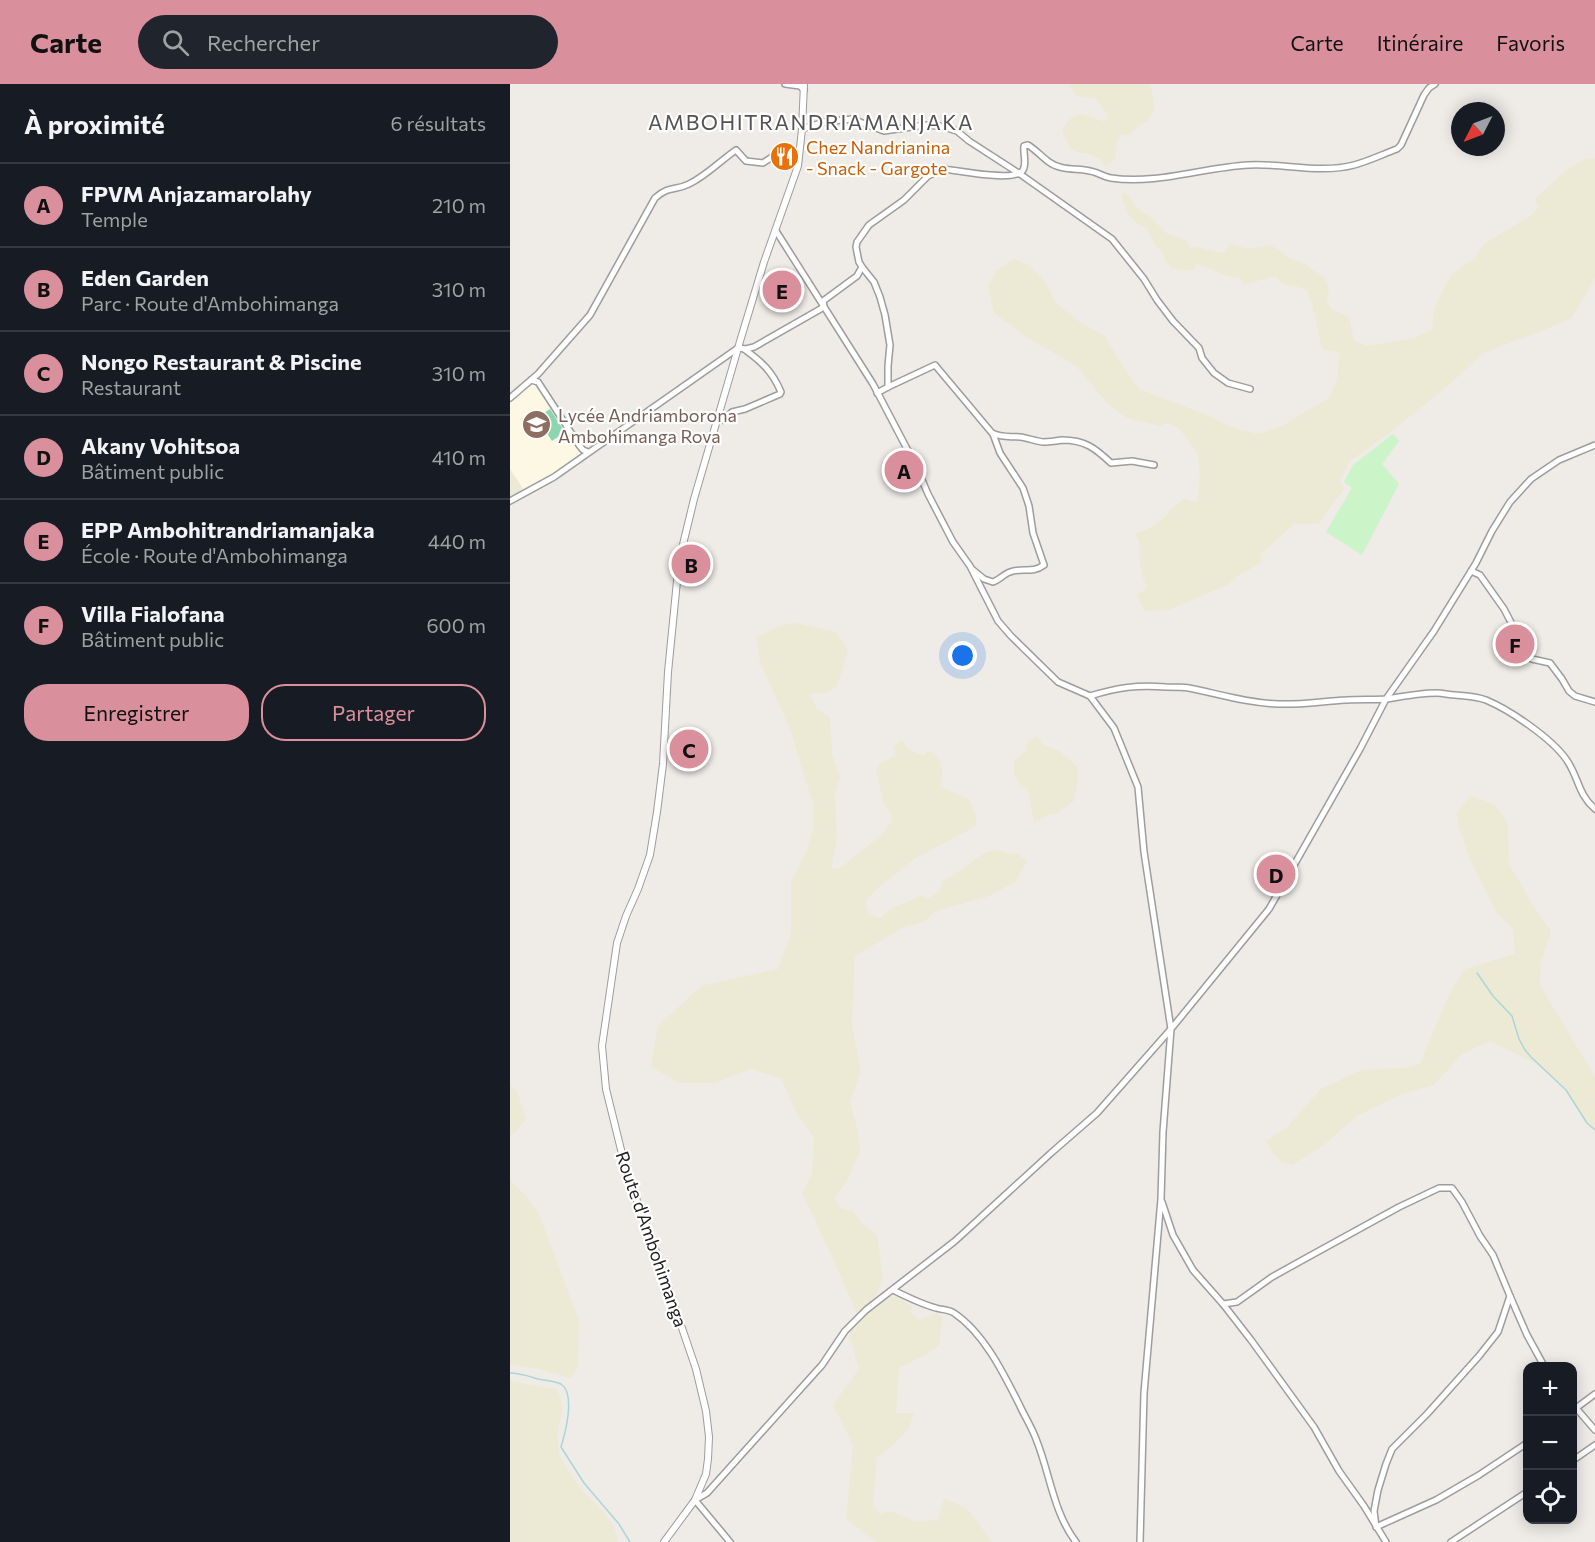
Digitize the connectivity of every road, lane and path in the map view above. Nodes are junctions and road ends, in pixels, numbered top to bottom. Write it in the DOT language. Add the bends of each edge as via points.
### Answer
graph roads {
  1 [pos="785,84"];
  2 [pos="1435,84"];
  3 [pos="804,87"];
  4 [pos="802,129"];
  5 [pos="799,152"];
  6 [pos="1020,174"];
  7 [pos="776,231"];
  8 [pos="862,267"];
  9 [pos="824,307"];
  10 [pos="741,349"];
  11 [pos="531,380"];
  12 [pos="888,387"];
  13 [pos="1250,389"];
  14 [pos="877,393"];
  15 [pos="510,398"];
  16 [pos="723,420"];
  17 [pos="992,433"];
  18 [pos="1595,446"];
  19 [pos="588,452"];
  20 [pos="1154,465"];
  21 [pos="510,501"];
  22 [pos="970,566"];
  23 [pos="1471,571"];
  24 [pos="1090,696"];
  25 [pos="1386,699"];
  26 [pos="1595,702"];
  27 [pos="1595,809"];
  28 [pos="1171,1029"];
  29 [pos="1161,1199"];
  30 [pos="894,1290"];
  31 [pos="1510,1296"];
  32 [pos="1223,1304"];
  33 [pos="1542,1362"];
  34 [pos="1595,1394"];
  35 [pos="1577,1408"];
  36 [pos="1577,1413"];
  37 [pos="1595,1430"];
  38 [pos="1595,1445"];
  39 [pos="1523,1446"];
  40 [pos="1577,1458"];
  41 [pos="1523,1495"];
  42 [pos="695,1500"];
  43 [pos="1376,1527"];
  44 [pos="664,1542"];
  45 [pos="730,1542"];
  46 [pos="1076,1542"];
  47 [pos="1140,1542"];
  48 [pos="1386,1542"];
  49 [pos="1451,1542"];
  1 -- 3 [label="street"];
  2 -- 6 [label="street" via="1424,95 1397,149 1353,165 1245,165 1180,176 1111,178 1089,170 1059,167 1028,145 1024,146 1024,170"];
  3 -- 4 [label="street, Route d'Ambohimanga"];
  4 -- 5 [label="street, Route d'Ambohimanga"];
  4 -- 6 [label="street" via="852,119 884,131 940,126 957,131"];
  5 -- 7 [label="street, Route d'Ambohimanga"];
  5 -- 11 [label="street" via="784,149 763,163 746,161 736,150 700,178 663,191 655,198 591,315"];
  6 -- 8 [label="street" via="1004,176 943,169 935,172 869,225 856,247"];
  6 -- 13 [label="street" via="1112,239 1173,321 1199,348 1214,373 1228,383"];
  7 -- 9 [label="street"];
  7 -- 10 [label="street, Route d'Ambohimanga"];
  8 -- 9 [label="street" via="857,276 824,302"];
  8 -- 12 [label="street" via="874,282 885,315 890,345"];
  9 -- 10 [label="street" via="754,347"];
  9 -- 14 [label="street"];
  10 -- 16 [label="street" via="770,370 781,392 732,412"];
  10 -- 19 [label="street"];
  10 -- 42 [label="street, Route d'Ambohimanga" via="694,499 679,561 657,812 650,855 617,943 602,1046 606,1089 627,1174 696,1370 706,1411 708,1459"];
  11 -- 15 [label="street"];
  11 -- 19 [label="street" via="538,382 579,445"];
  12 -- 14 [label="street"];
  12 -- 17 [label="street" via="934,366"];
  14 -- 22 [label="street" via="953,542"];
  17 -- 20 [label="street" via="1045,442 1074,441 1088,444 1112,463"];
  17 -- 22 [label="street" via="1023,488 1044,565 1030,571 1012,571 993,582"];
  18 -- 23 [label="street" via="1559,460 1531,479 1510,502"];
  19 -- 21 [label="street" via="545,483"];
  22 -- 24 [label="street" via="998,621 1011,636 1058,682"];
  23 -- 25 [label="street"];
  23 -- 26 [label="street" via="1480,575 1500,602 1525,655 1550,663 1569,691"];
  24 -- 25 [label="street" via="1141,685 1186,688 1280,705"];
  24 -- 28 [label="street" via="1114,728 1138,787"];
  25 -- 27 [label="street" via="1440,693 1470,695 1498,706 1559,750 1581,793"];
  25 -- 28 [label="street" via="1269,909"];
  28 -- 29 [label="street"];
  28 -- 30 [label="street" via="1097,1113 956,1241"];
  29 -- 32 [label="street" via="1173,1235 1193,1270"];
  29 -- 47 [label="street" via="1144,1393"];
  30 -- 42 [label="street" via="845,1331 822,1365 707,1493"];
  30 -- 46 [label="street" via="951,1311 979,1337 1005,1376 1036,1440 1058,1508"];
  31 -- 32 [label="street" via="1493,1255 1462,1202 1452,1188 1439,1188 1316,1252 1237,1302"];
  31 -- 33 [label="street"];
  31 -- 43 [label="street" via="1492,1340 1392,1449 1378,1490"];
  32 -- 43 [label="street" via="1314,1427"];
  34 -- 35 [label="street"];
  36 -- 37 [label="street"];
  38 -- 40 [label="street"];
  39 -- 43 [label="street" via="1436,1500"];
  41 -- 49 [label="street"];
  42 -- 44 [label="street, Route d'Ambohimanga"];
  42 -- 45 [label="street"];
  43 -- 48 [label="street"];
}
